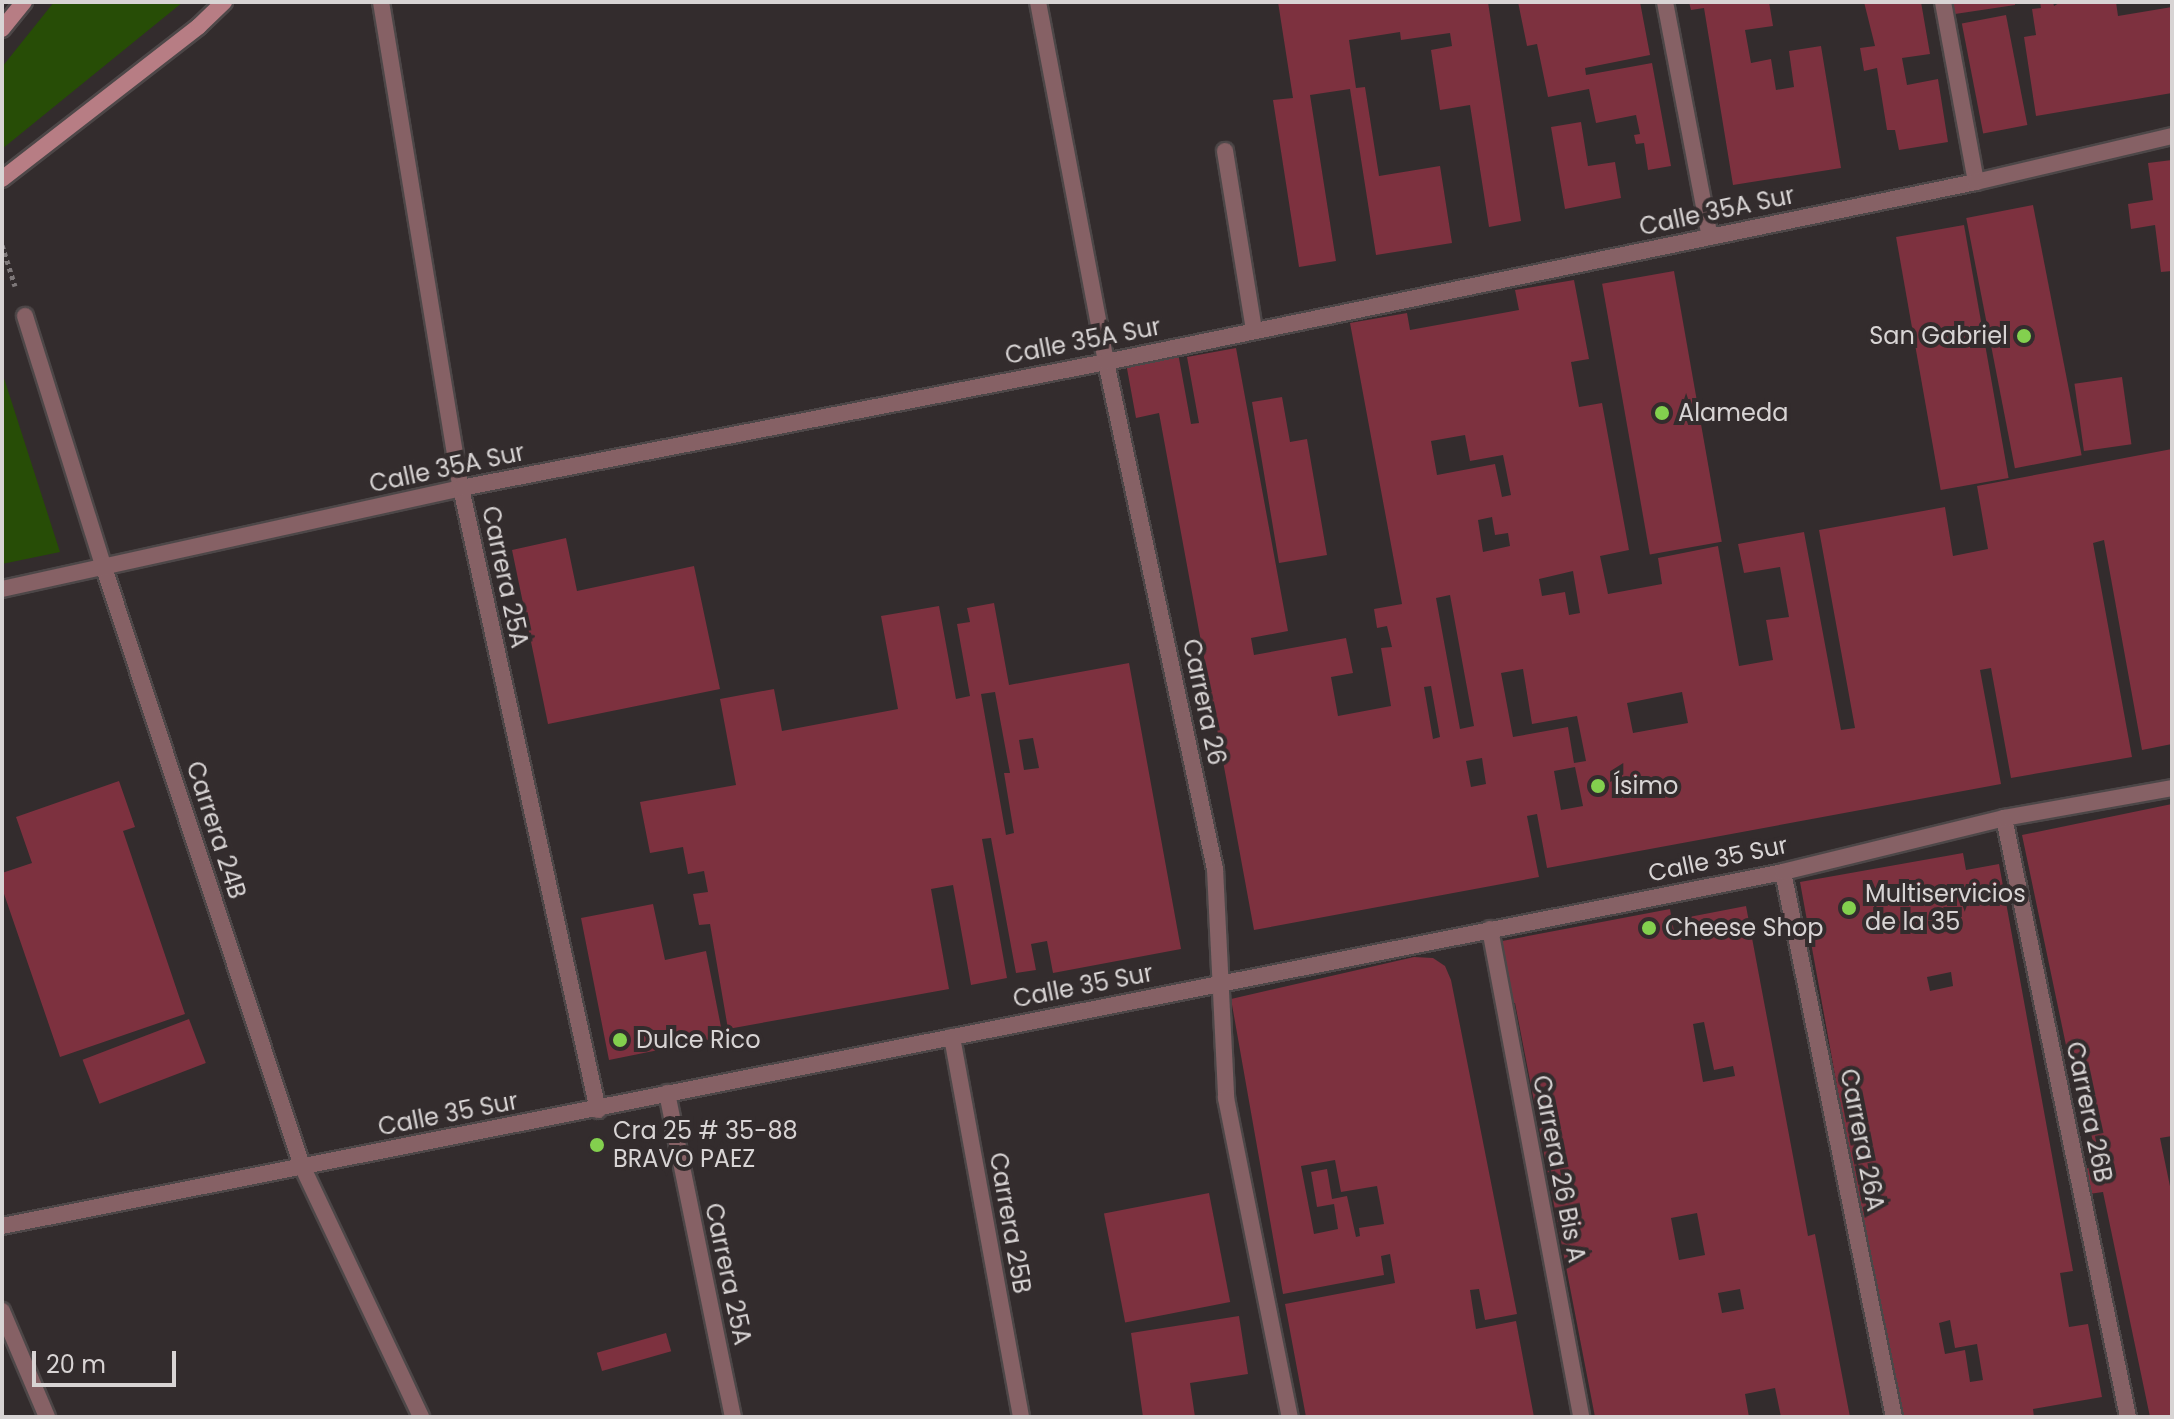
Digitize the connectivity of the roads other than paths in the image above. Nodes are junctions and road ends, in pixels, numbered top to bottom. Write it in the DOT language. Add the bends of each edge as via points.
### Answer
graph roads {
  1 [pos="24,2"];
  2 [pos="224,2"];
  3 [pos="381,2"];
  4 [pos="1038,2"];
  5 [pos="1665,2"];
  6 [pos="1943,2"];
  7 [pos="2,29"];
  8 [pos="2172,136"];
  9 [pos="1225,151"];
  10 [pos="2,179"];
  11 [pos="1976,182"];
  12 [pos="1710,237"];
  13 [pos="25,316"];
  14 [pos="1254,331"];
  15 [pos="1106,362"];
  16 [pos="461,488"];
  17 [pos="104,568"];
  18 [pos="2,589"];
  19 [pos="2172,788"];
  20 [pos="2004,818"];
  21 [pos="1783,872"];
  22 [pos="1490,929"];
  23 [pos="1220,984"];
  24 [pos="952,1037"];
  25 [pos="667,1093"];
  26 [pos="598,1110"];
  27 [pos="302,1166"];
  28 [pos="2,1226"];
  29 [pos="2,1311"];
  30 [pos="47,1417"];
  31 [pos="421,1417"];
  32 [pos="733,1417"];
  33 [pos="1021,1417"];
  34 [pos="1290,1417"];
  35 [pos="1581,1417"];
  36 [pos="1894,1417"];
  37 [pos="2128,1417"];
  1 -- 7 [label="main road"];
  2 -- 10 [label="main road"];
  3 -- 16 [label="street, Carrera 25A"];
  4 -- 15 [label="street, Carrera 26"];
  5 -- 12 [label="street"];
  6 -- 11 [label="street"];
  8 -- 11 [label="street, Calle 35A Sur"];
  9 -- 14 [label="street"];
  11 -- 12 [label="street, Calle 35A Sur"];
  12 -- 14 [label="street, Calle 35A Sur"];
  13 -- 17 [label="street, Carrera 24B"];
  14 -- 15 [label="street, Calle 35A Sur"];
  15 -- 16 [label="street, Calle 35A Sur"];
  15 -- 23 [label="street, Carrera 26" via="1215,869"];
  16 -- 17 [label="street, Calle 35A Sur"];
  16 -- 26 [label="street, Carrera 25A"];
  17 -- 18 [label="street, Calle 35A Sur"];
  17 -- 27 [label="street, Carrera 24B"];
  19 -- 20 [label="street, Calle 35 Sur"];
  20 -- 21 [label="street, Calle 35 Sur"];
  20 -- 37 [label="street, Carrera 26B"];
  21 -- 22 [label="street, Calle 35 Sur"];
  21 -- 36 [label="street, Carrera 26A"];
  22 -- 23 [label="street, Calle 35 Sur"];
  22 -- 35 [label="street, Carrera 26 Bis A"];
  23 -- 24 [label="street, Calle 35 Sur"];
  23 -- 34 [label="street, Carrera 26" via="1226,1098"];
  24 -- 25 [label="street, Calle 35 Sur"];
  24 -- 33 [label="street, Carrera 25B"];
  25 -- 26 [label="street, Calle 35 Sur"];
  25 -- 32 [label="street, Carrera 25A"];
  26 -- 27 [label="street, Calle 35 Sur"];
  27 -- 28 [label="street, Calle 35 Sur"];
  27 -- 31 [label="street, Carrera 24B"];
  29 -- 30 [label="street"];
}
